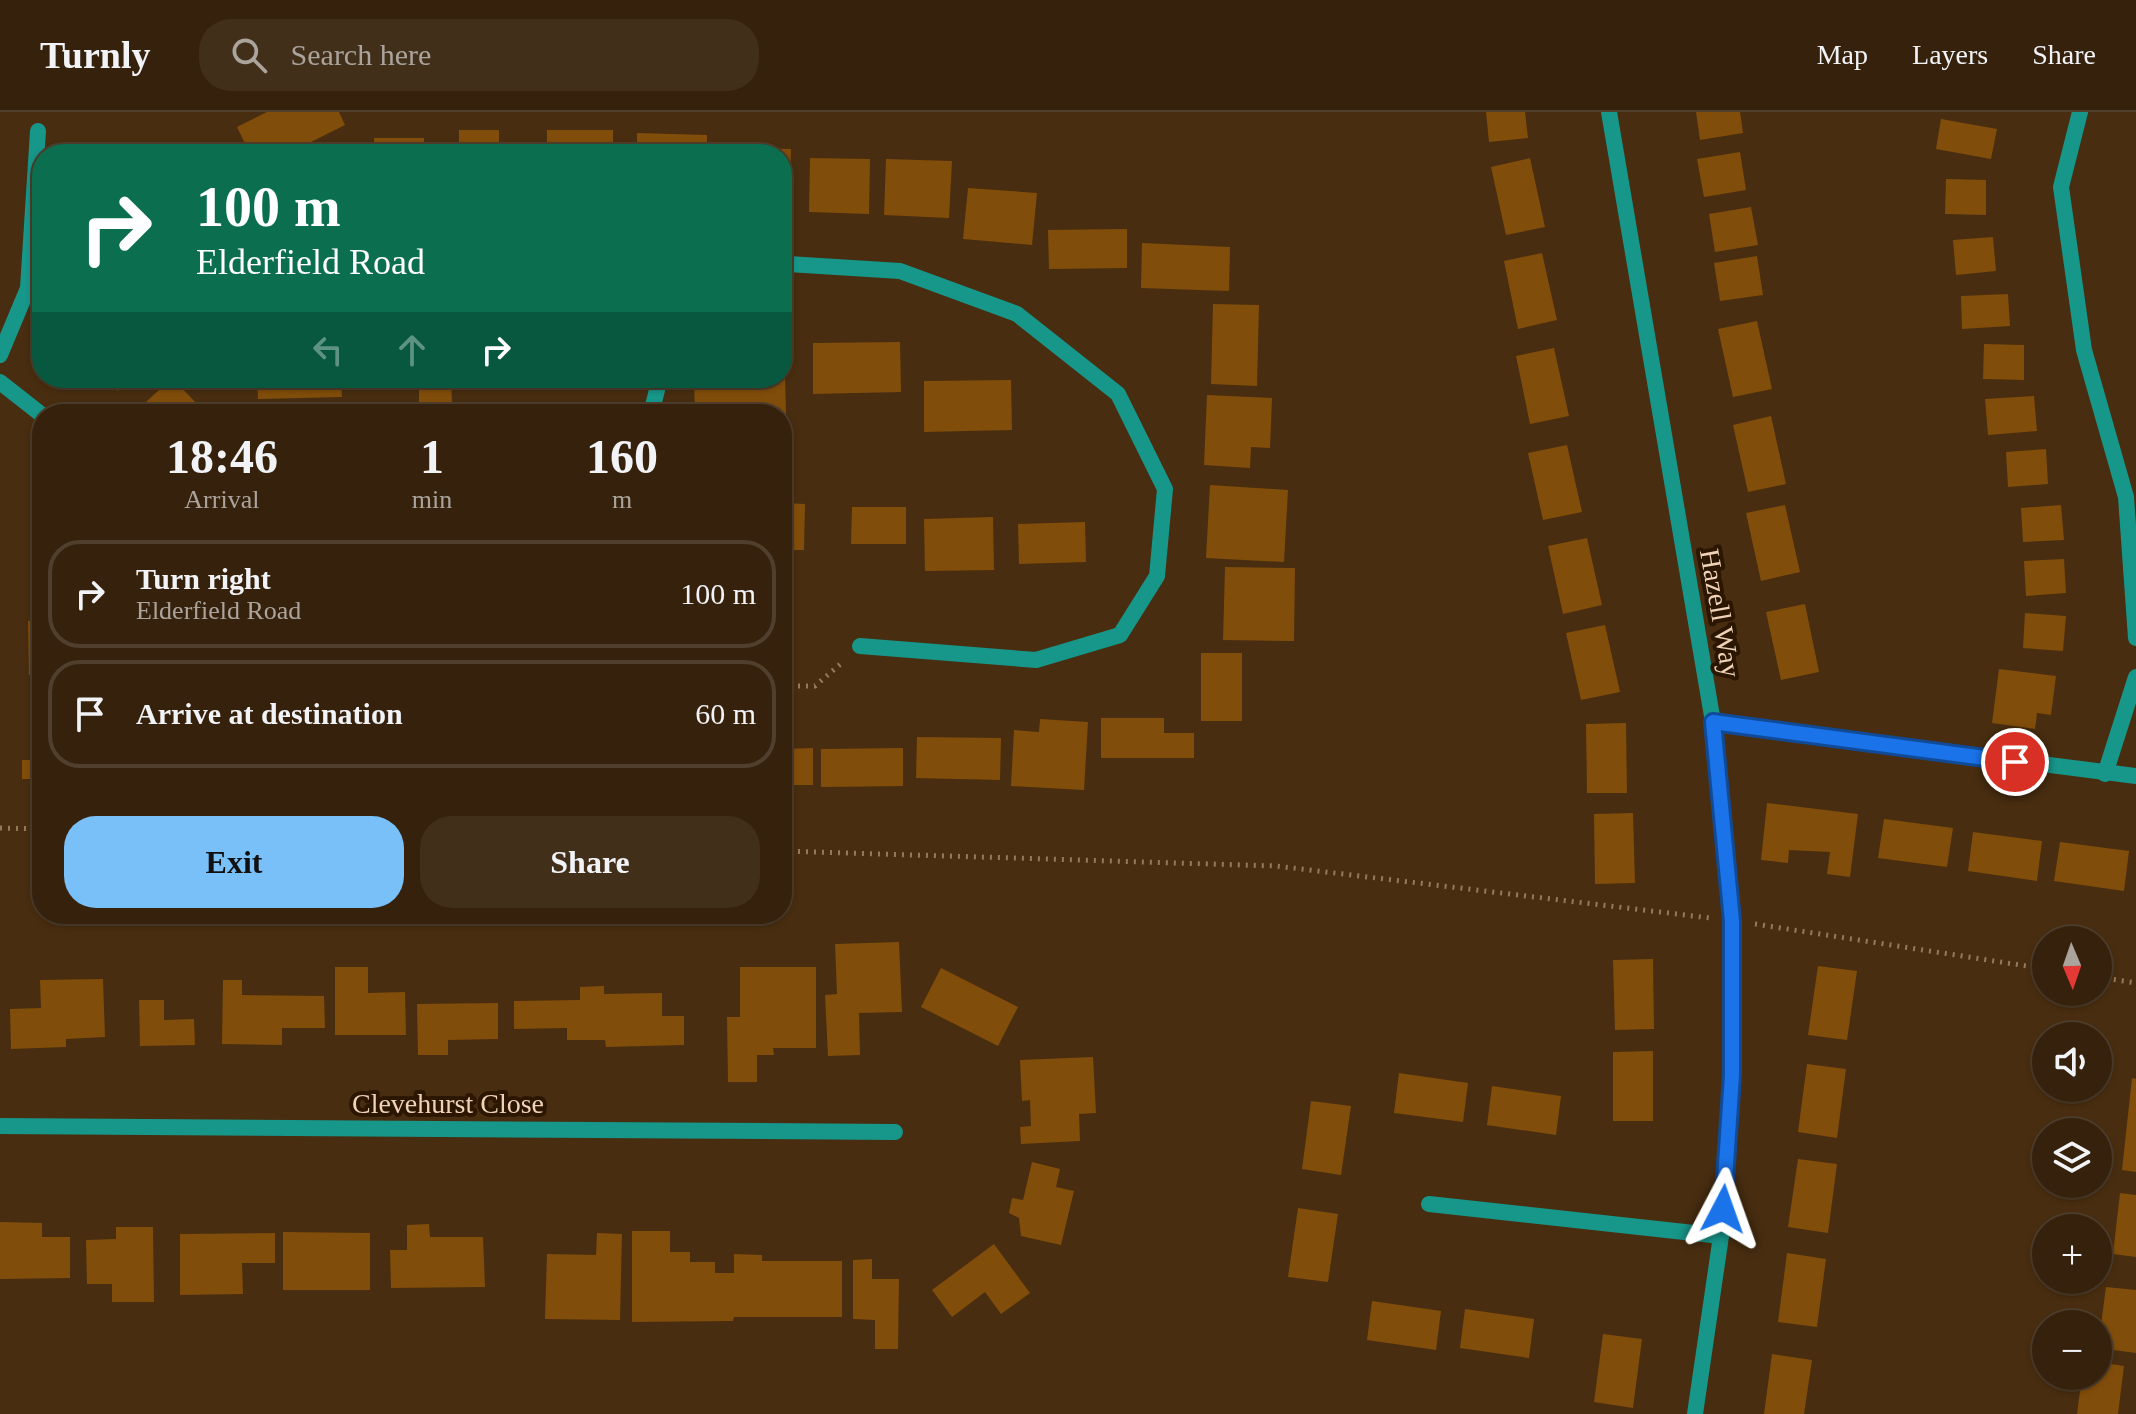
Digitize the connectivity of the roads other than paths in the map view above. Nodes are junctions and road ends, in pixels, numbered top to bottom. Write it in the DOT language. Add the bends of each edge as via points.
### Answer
graph roads {
  1 [pos="1609,112"];
  2 [pos="2080,112"];
  3 [pos="38,131"];
  4 [pos="37,144"];
  5 [pos="32,225"];
  6 [pos="792,264"];
  7 [pos="0,355"];
  8 [pos="0,382"];
  9 [pos="32,407"];
  10 [pos="2136,638"];
  11 [pos="860,646"];
  12 [pos="2136,677"];
  13 [pos="1713,722"];
  14 [pos="2105,774"];
  15 [pos="2136,776"];
  16 [pos="0,1126"];
  17 [pos="895,1132"];
  18 [pos="1429,1204"];
  19 [pos="1721,1236"];
  20 [pos="1695,1414"];
  1 -- 13 [label="street, Hazell Way"];
  2 -- 10 [label="street" via="2061,187 2084,350 2126,497"];
  3 -- 4 [label="street"];
  5 -- 7 [label="street" via="28,288"];
  6 -- 11 [label="street" via="900,271 1017,314 1118,394 1165,489 1157,576 1120,635 1036,660"];
  8 -- 9 [label="street"];
  12 -- 14 [label="street"];
  13 -- 14 [label="street"];
  13 -- 19 [label="street, Hazell Way" via="1732,921 1732,1075"];
  14 -- 15 [label="street"];
  16 -- 17 [label="street, Clevehurst Close"];
  18 -- 19 [label="street"];
  19 -- 20 [label="street, Hazell Way"];
}
